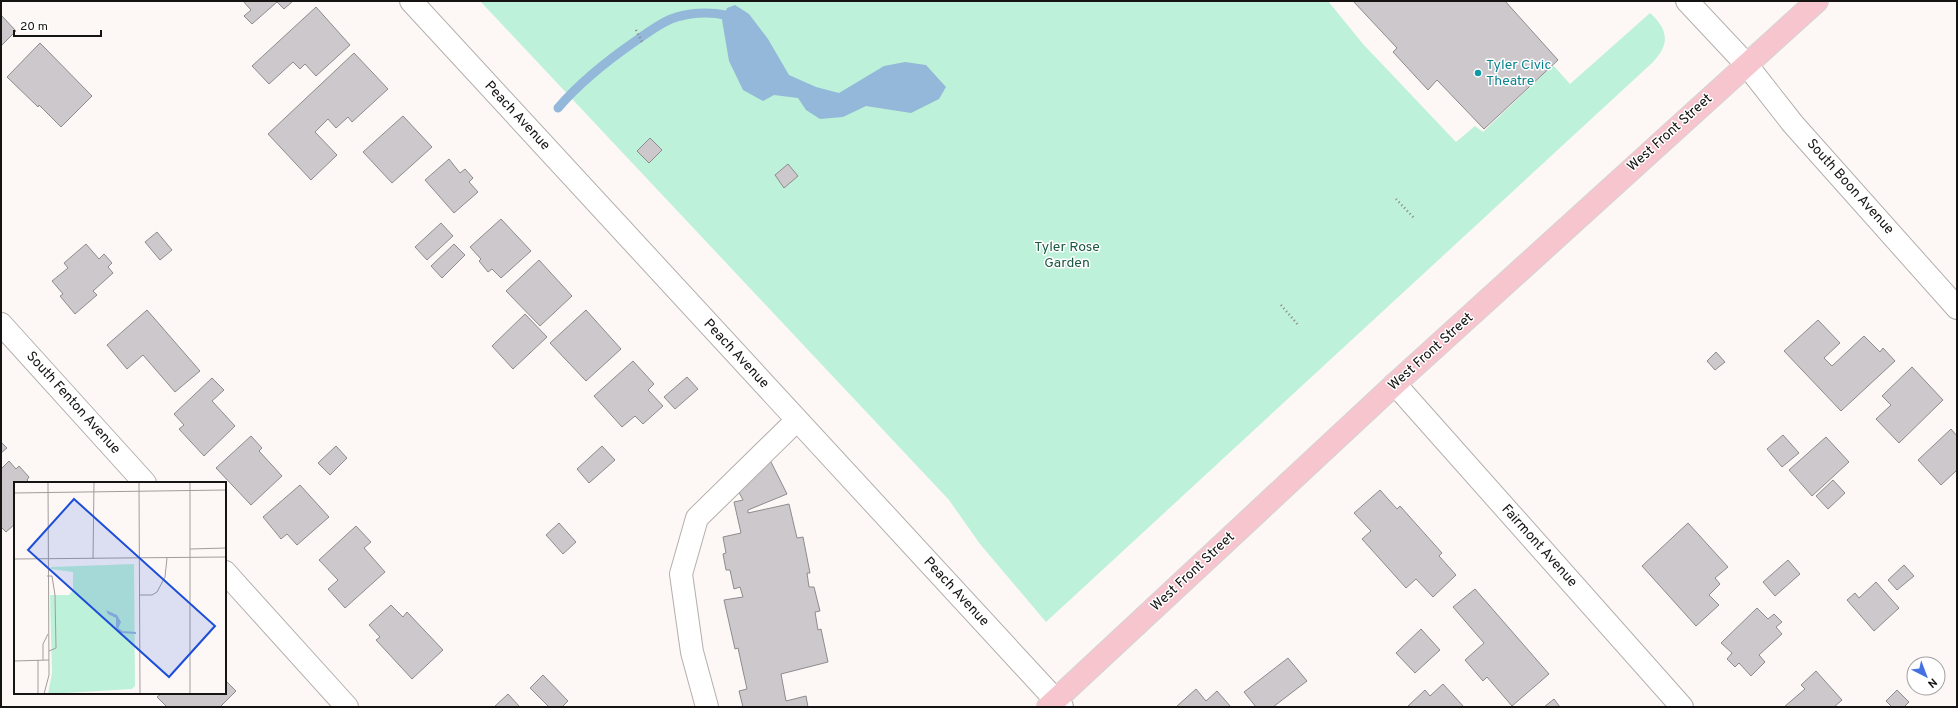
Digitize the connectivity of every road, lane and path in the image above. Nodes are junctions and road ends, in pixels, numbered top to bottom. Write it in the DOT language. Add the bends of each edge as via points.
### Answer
graph roads {
  1 [pos="411,1"];
  2 [pos="1687,1"];
  3 [pos="1817,1"];
  4 [pos="636,30"];
  5 [pos="643,44"];
  6 [pos="1746,64"];
  7 [pos="1396,199"];
  8 [pos="1415,219"];
  9 [pos="1281,305"];
  10 [pos="1957,308"];
  11 [pos="1,324"];
  12 [pos="1300,326"];
  13 [pos="1395,384"];
  14 [pos="797,420"];
  15 [pos="144,482"];
  16 [pos="226,573"];
  17 [pos="1055,705"];
  18 [pos="346,707"];
  19 [pos="707,707"];
  20 [pos="1682,707"];
  1 -- 14 [label="street, Peach Avenue"];
  2 -- 6 [label="street, South Boon Avenue"];
  3 -- 6 [label="main road, West Front Street"];
  4 -- 5 [label="path"];
  6 -- 10 [label="street, South Boon Avenue" via="1794,124"];
  6 -- 13 [label="main road, West Front Street"];
  7 -- 8 [label="path"];
  9 -- 12 [label="path"];
  11 -- 15 [label="street, South Fenton Avenue"];
  13 -- 17 [label="main road, West Front Street"];
  13 -- 20 [label="street, Fairmont Avenue"];
  14 -- 17 [label="street, Peach Avenue"];
  14 -- 19 [label="street" via="697,518 681,574 692,652"];
  16 -- 18 [label="street"];
}
